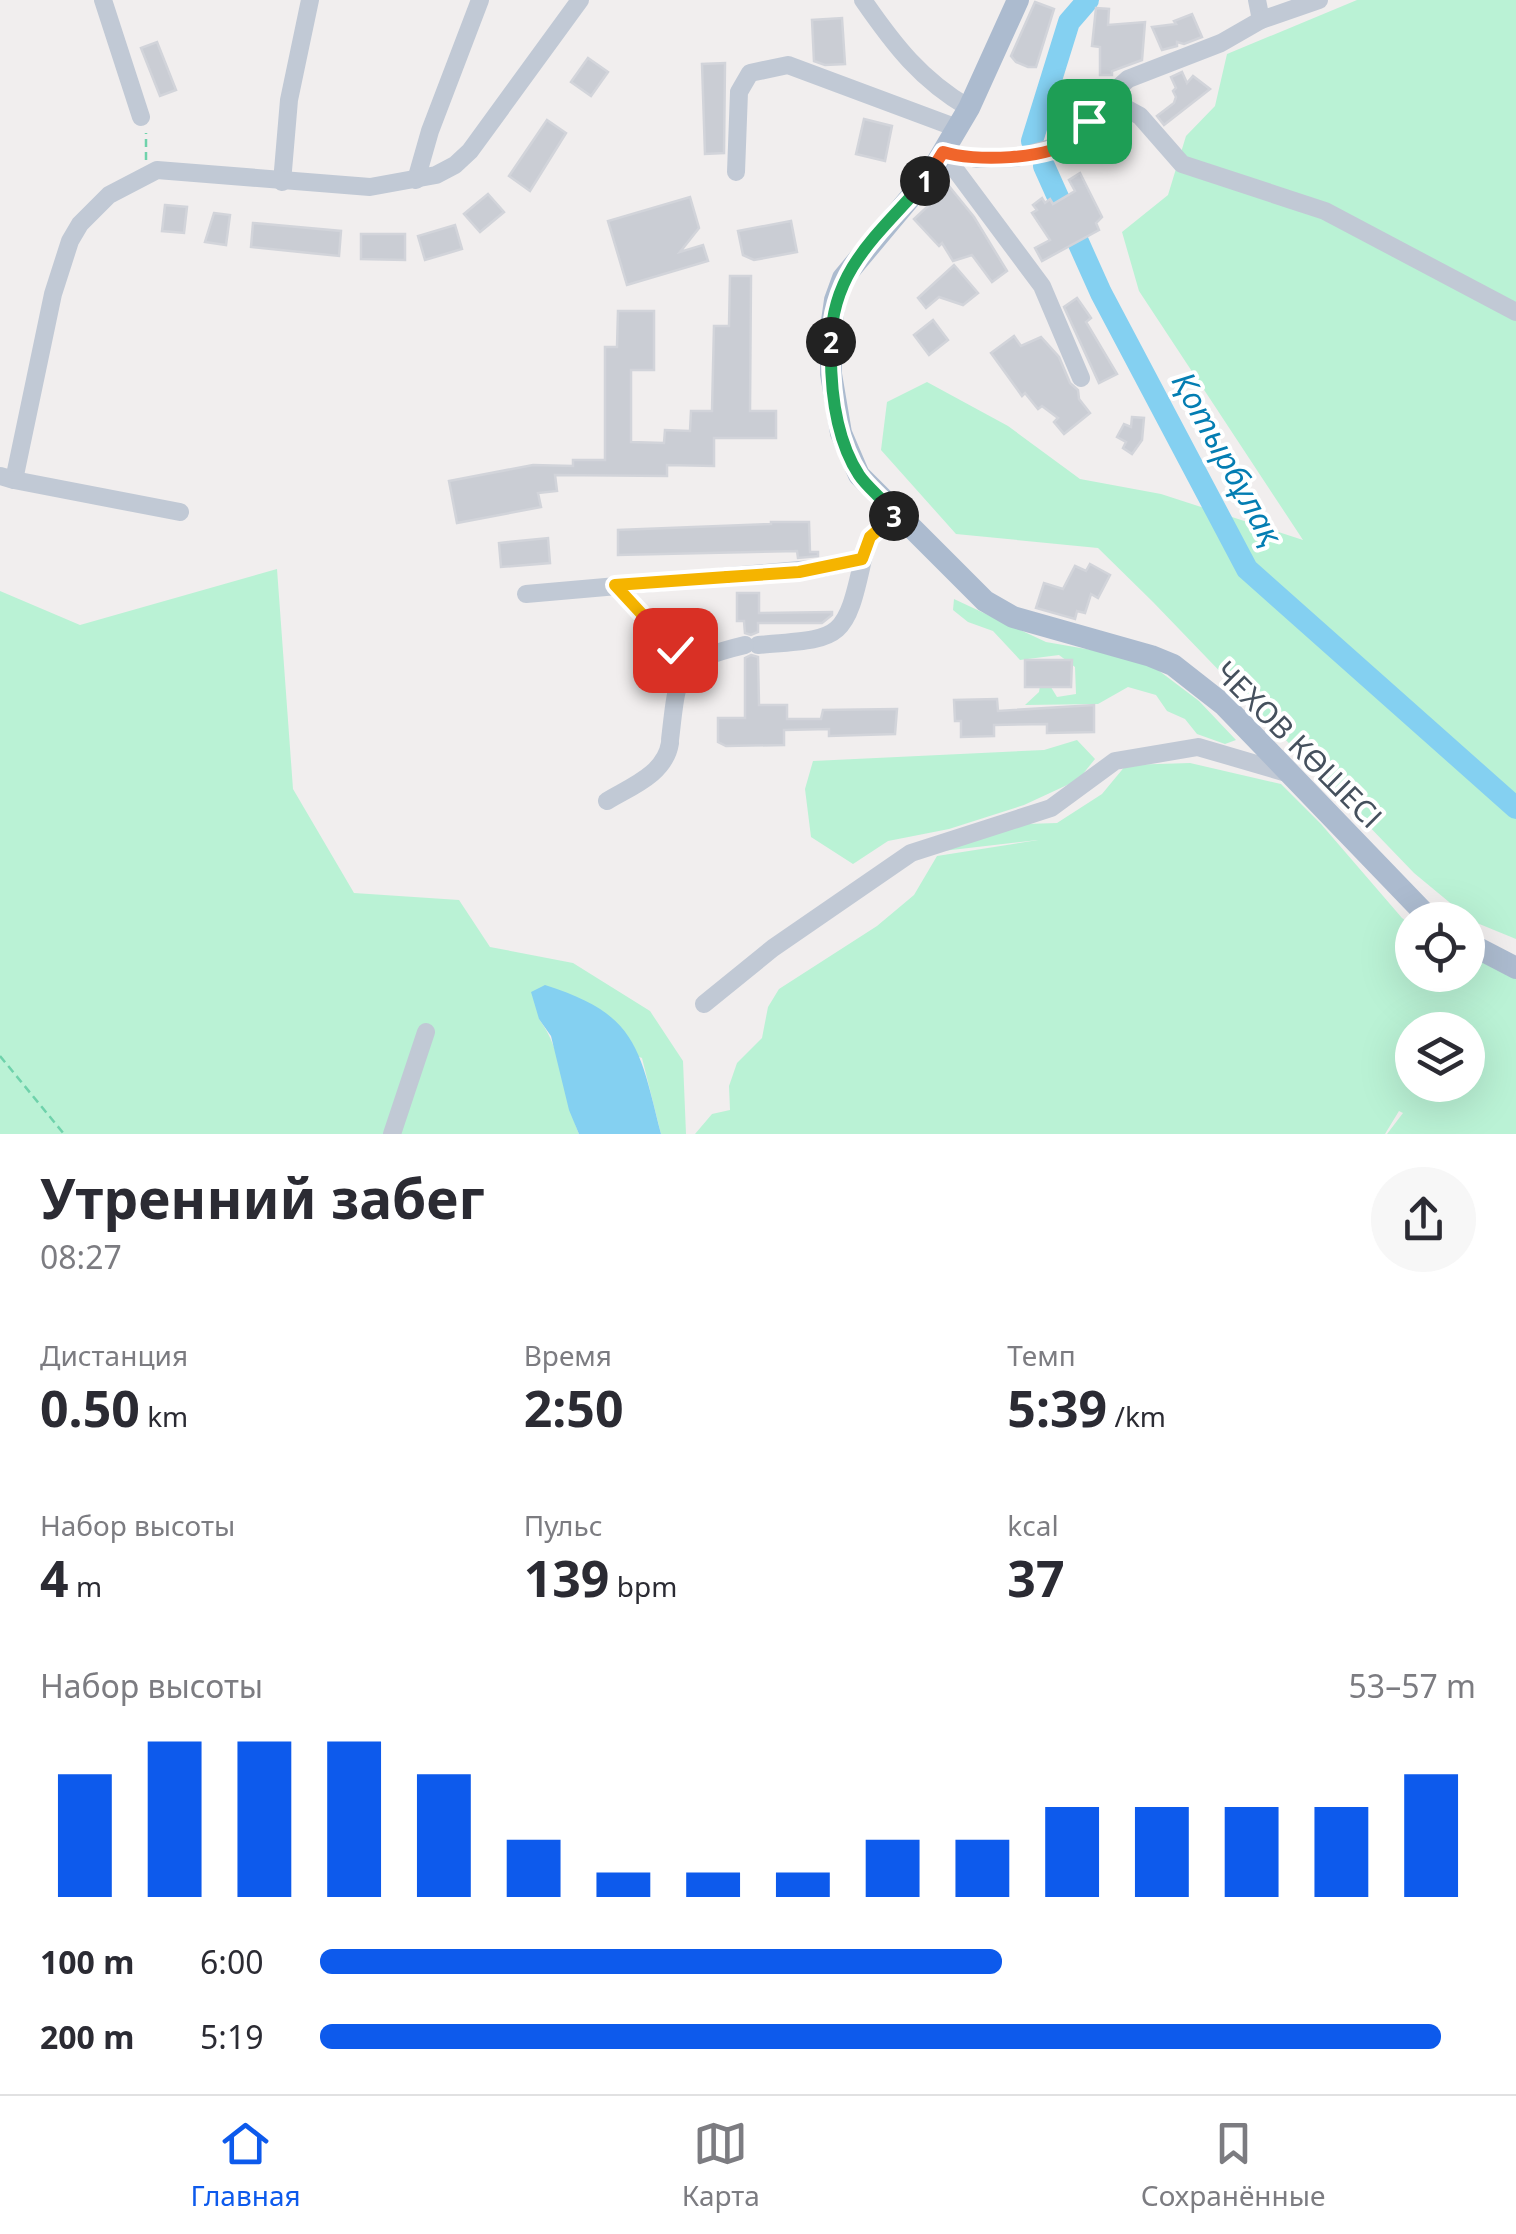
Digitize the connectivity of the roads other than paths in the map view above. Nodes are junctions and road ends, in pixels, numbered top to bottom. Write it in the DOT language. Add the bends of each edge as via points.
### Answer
graph roads {
  1 [pos="103,0"];
  2 [pos="480,0"];
  3 [pos="580,0"];
  4 [pos="863,0"];
  5 [pos="1018,0"];
  6 [pos="1257,0"];
  7 [pos="1320,0"];
  8 [pos="309,1"];
  9 [pos="1261,20"];
  10 [pos="1106,98"];
  11 [pos="142,118"];
  12 [pos="963,118"];
  13 [pos="943,152"];
  14 [pos="736,172"];
  15 [pos="416,180"];
  16 [pos="282,182"];
  17 [pos="1516,312"];
  18 [pos="1082,378"];
  19 [pos="7,478"];
  20 [pos="180,512"];
  21 [pos="896,514"];
  22 [pos="862,559"];
  23 [pos="615,585"];
  24 [pos="526,594"];
  25 [pos="703,656"];
  26 [pos="1288,773"];
  27 [pos="607,801"];
  28 [pos="1413,902"];
  29 [pos="1485,952"];
  30 [pos="1516,968"];
  31 [pos="704,1004"];
  32 [pos="426,1032"];
  33 [pos="392,1134"];
  1 -- 11 [label="street"];
  2 -- 15 [label="street"];
  3 -- 15 [label="street" via="470,151 454,166"];
  4 -- 12 [label="street"];
  5 -- 12 [label="main road, ЧЕХОВ КӨШЕСІ"];
  6 -- 9 [label="street"];
  7 -- 9 [label="street"];
  8 -- 16 [label="street"];
  9 -- 10 [label="street" via="1128,79"];
  10 -- 13 [label="street" via="1071,142 1016,158"];
  10 -- 17 [label="street" via="1140,116 1182,164 1325,211"];
  12 -- 13 [label="main road, ЧЕХОВ КӨШЕСІ"];
  12 -- 14 [label="street" via="788,65 750,73 739,92"];
  13 -- 18 [label="street" via="1042,286"];
  13 -- 21 [label="main road, ЧЕХОВ КӨШЕСІ" via="851,267 833,314 830,374 841,433 859,474"];
  15 -- 16 [label="street" via="370,187"];
  16 -- 19 [label="street" via="156,170 109,195 80,224 53,294"];
  19 -- 20 [label="street"];
  21 -- 22 [label="street" via="870,537"];
  21 -- 26 [label="main road, ЧЕХОВ КӨШЕСІ" via="985,601 1012,617 1172,665 1224,706"];
  22 -- 23 [label="street" via="799,572"];
  22 -- 25 [label="street" via="850,609 835,633"];
  23 -- 24 [label="street"];
  23 -- 25 [label="street" via="668,645"];
  25 -- 27 [label="street" via="679,680 668,756"];
  26 -- 28 [label="main road, ЧЕХОВ КӨШЕСІ"];
  26 -- 31 [label="street" via="1198,747 1116,761 1051,808 910,853"];
  29 -- 30 [label="main road"];
  32 -- 33 [label="street"];
}
